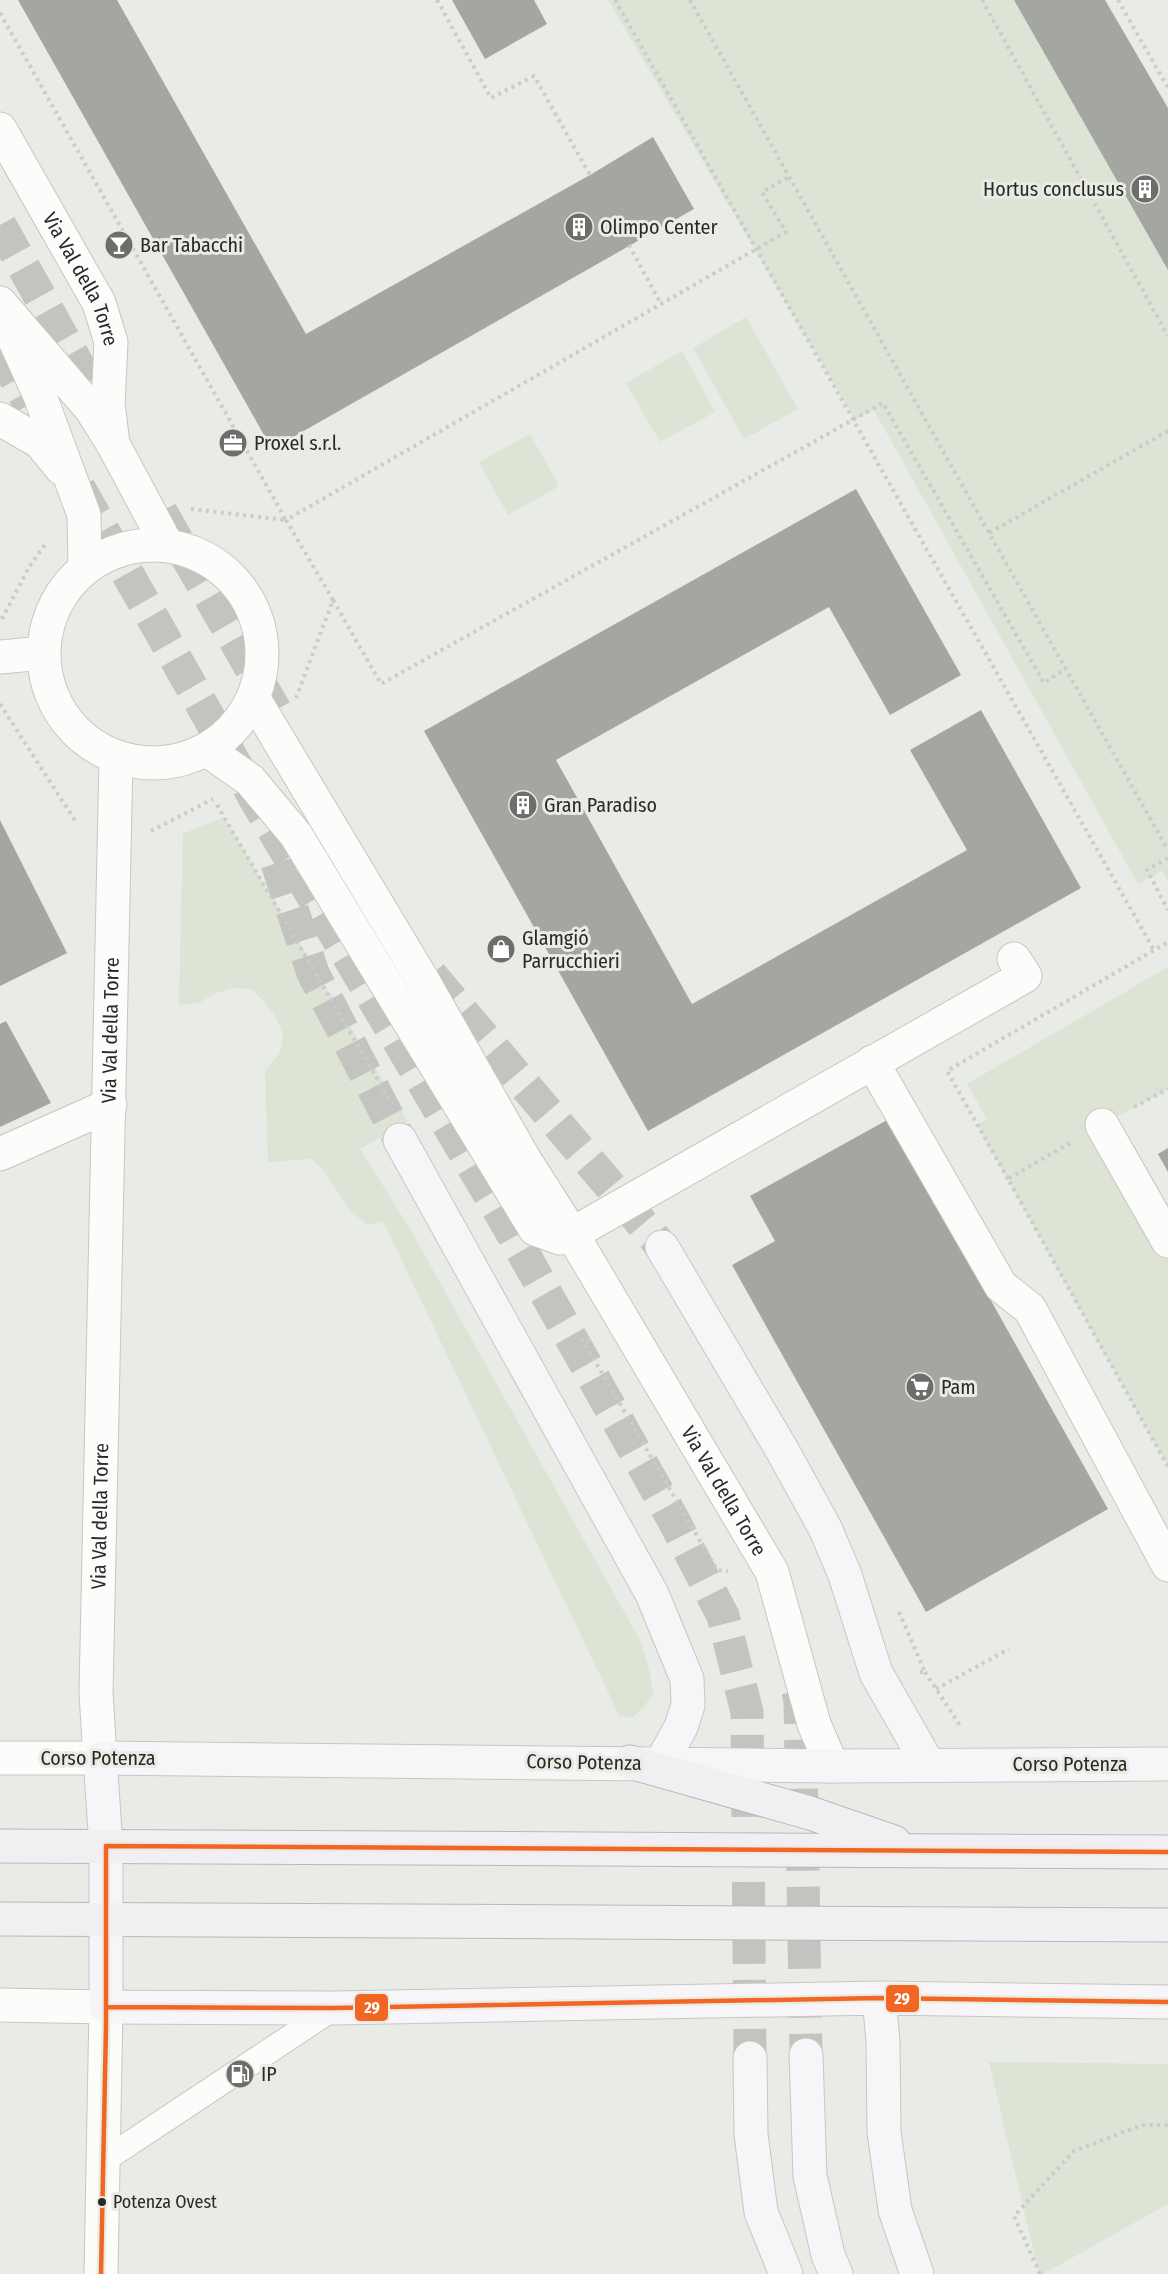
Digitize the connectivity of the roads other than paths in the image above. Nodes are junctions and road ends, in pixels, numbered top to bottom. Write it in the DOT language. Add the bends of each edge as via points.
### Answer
graph roads {
  1 [pos="0,129"];
  2 [pos="0,303"];
  3 [pos="0,308"];
  4 [pos="0,419"];
  5 [pos="113,444"];
  6 [pos="71,479"];
  7 [pos="167,545"];
  8 [pos="85,567"];
  9 [pos="43,653"];
  10 [pos="0,657"];
  11 [pos="254,699"];
  12 [pos="207,750"];
  13 [pos="116,758"];
  14 [pos="1014,959"];
  15 [pos="872,1062"];
  16 [pos="110,1105"];
  17 [pos="1102,1125"];
  18 [pos="400,1140"];
  19 [pos="0,1154"];
  20 [pos="572,1233"];
  21 [pos="1168,1241"];
  22 [pos="662,1247"];
  23 [pos="1168,1565"];
  24 [pos="0,1758"];
  25 [pos="100,1758"];
  26 [pos="646,1763"];
  27 [pos="928,1764"];
  28 [pos="1168,1764"];
  29 [pos="832,1766"];
  30 [pos="0,1846"];
  31 [pos="106,1846"];
  32 [pos="922,1851"];
  33 [pos="1168,1852"];
  34 [pos="0,1919"];
  35 [pos="107,1920"];
  36 [pos="1168,1925"];
  37 [pos="879,1998"];
  38 [pos="1168,2002"];
  39 [pos="0,2005"];
  40 [pos="106,2007"];
  41 [pos="333,2008"];
  42 [pos="806,2055"];
  43 [pos="750,2058"];
  44 [pos="103,2161"];
  45 [pos="101,2274"];
  46 [pos="786,2274"];
  47 [pos="836,2274"];
  48 [pos="917,2274"];
  1 -- 5 [label="street, Via Val della Torre" via="99,303 111,342 108,404"];
  2 -- 5 [label="street, Via Val della Torre" via="90,409"];
  3 -- 6 [label="street" via="40,396"];
  4 -- 6 [label="street" via="40,442"];
  5 -- 7 [label="street, Via Val della Torre"];
  6 -- 8 [label="street" via="84,515"];
  7 -- 8 [label="street" via="114,551"];
  7 -- 11 [label="street" via="212,561 237,585 255,615 262,648"];
  8 -- 9 [label="street" via="62,591 48,621"];
  9 -- 10 [label="street"];
  9 -- 13 [label="street" via="48,686 63,717 87,742"];
  11 -- 12 [label="street" via="230,733"];
  11 -- 20 [label="street, Via Val della Torre" via="422,979 523,1157"];
  12 -- 13 [label="street" via="178,761 147,764"];
  12 -- 20 [label="street" via="250,780 296,835 535,1230 560,1238"];
  13 -- 16 [label="street, Via Val della Torre"];
  14 -- 15 [label="street" via="1025,976"];
  15 -- 20 [label="street"];
  15 -- 23 [label="street" via="1001,1286 1030,1309"];
  16 -- 19 [label="street"];
  16 -- 25 [label="street, Via Val della Torre" via="96,1693"];
  17 -- 21 [label="street"];
  18 -- 26 [label="main road" via="652,1594 687,1679 688,1705 681,1727"];
  20 -- 29 [label="street, Via Val della Torre" via="772,1572 814,1724"];
  22 -- 27 [label="main road" via="825,1528 845,1575 876,1673"];
  24 -- 25 [label="street, Corso Potenza"];
  25 -- 26 [label="main road, Corso Potenza"];
  25 -- 31 [label="main road, Via Val della Torre"];
  26 -- 29 [label="main road, Corso Potenza"];
  26 -- 32 [label="main road"];
  27 -- 28 [label="main road, Corso Potenza"];
  27 -- 29 [label="main road, Corso Potenza"];
  30 -- 31 [label="main road"];
  31 -- 32 [label="main road"];
  31 -- 35 [label="main road, Via Val della Torre"];
  32 -- 33 [label="main road"];
  34 -- 35 [label="main road"];
  35 -- 36 [label="main road"];
  35 -- 40 [label="main road, Via Val della Torre"];
  37 -- 38 [label="main road"];
  37 -- 41 [label="main road"];
  37 -- 48 [label="main road" via="884,2132 895,2210"];
  39 -- 40 [label="street"];
  40 -- 41 [label="main road"];
  40 -- 44 [label="street, Via Val della Torre"];
  41 -- 44 [label="lane"];
  42 -- 47 [label="main road" via="810,2176"];
  43 -- 46 [label="main road" via="751,2134 761,2212"];
  44 -- 45 [label="street, Via Val della Torre"];
}
